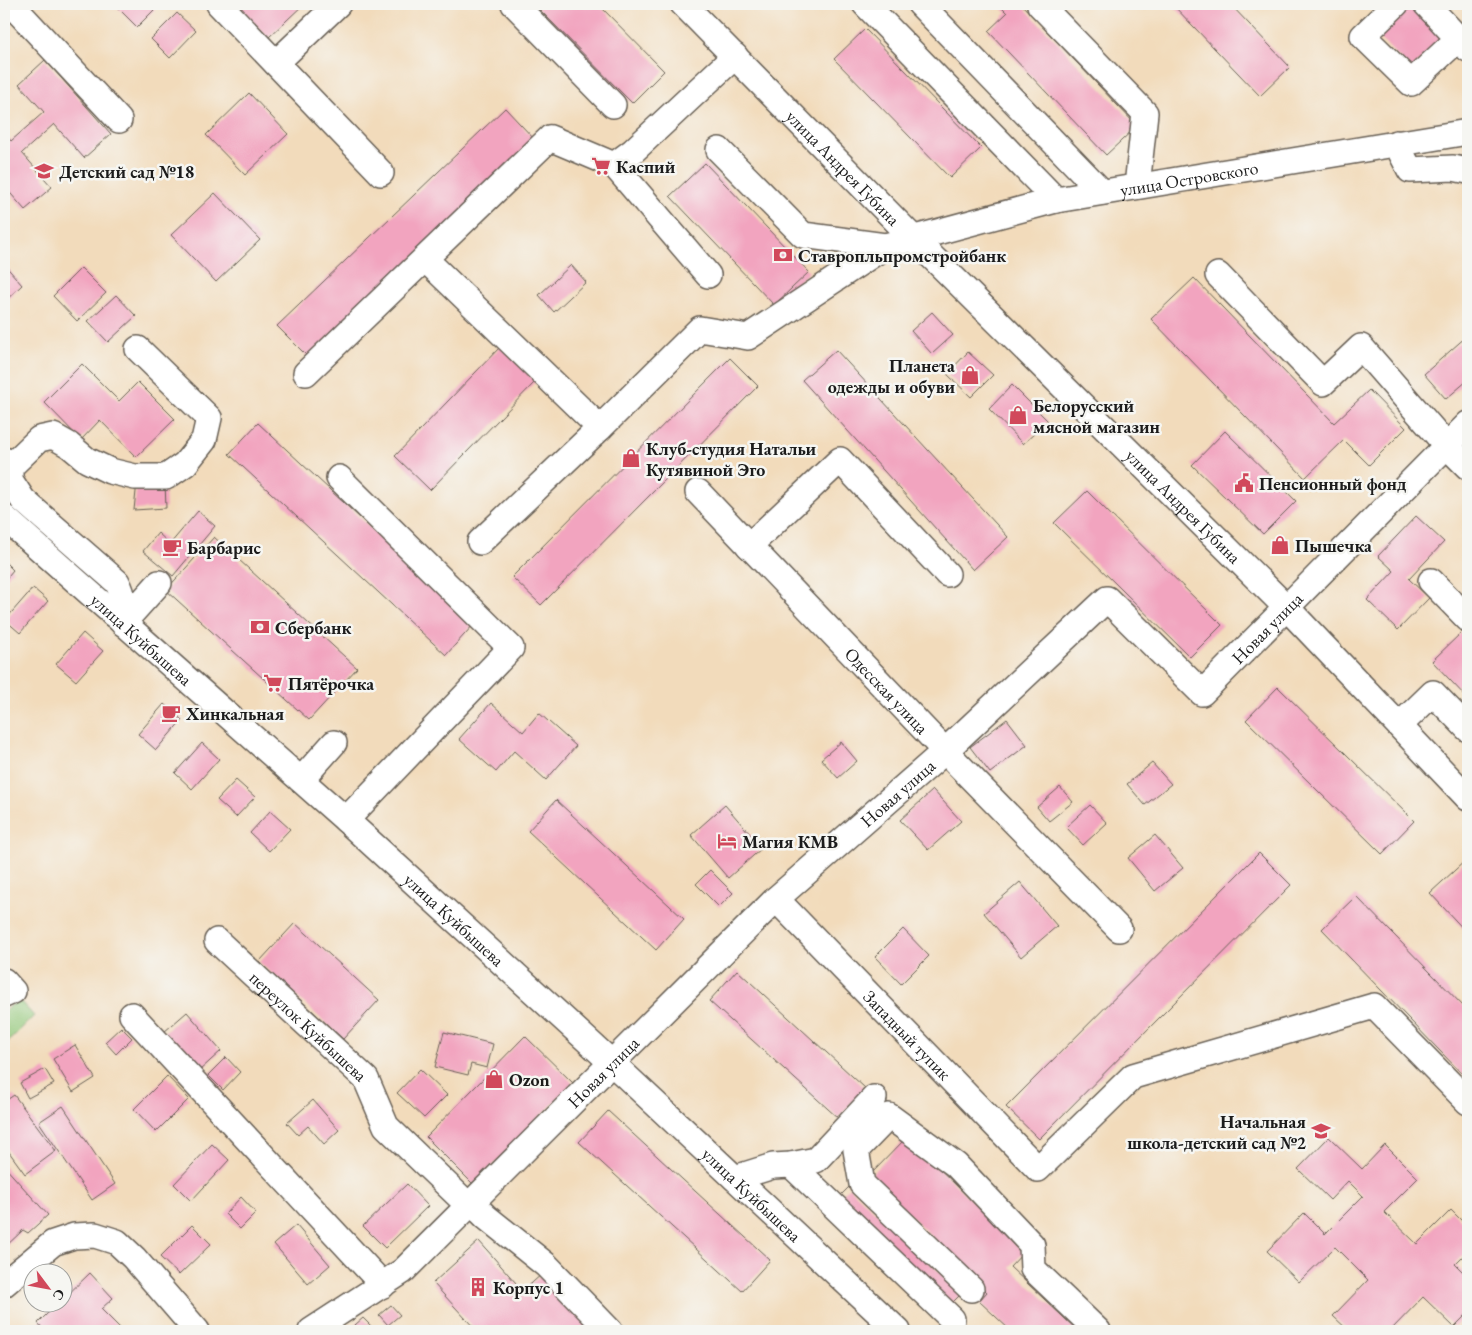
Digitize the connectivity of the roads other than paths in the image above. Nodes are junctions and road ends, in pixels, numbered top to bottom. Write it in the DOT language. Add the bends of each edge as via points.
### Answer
graph roads {
  1 [pos="11,4"];
  2 [pos="219,4"];
  3 [pos="338,4"];
  4 [pos="514,4"];
  5 [pos="683,4"];
  6 [pos="865,4"];
  7 [pos="920,4"];
  8 [pos="1396,4"];
  9 [pos="1426,4"];
  10 [pos="1040,5"];
  11 [pos="1463,44"];
  12 [pos="734,56"];
  13 [pos="276,63"];
  14 [pos="613,105"];
  15 [pos="119,120"];
  16 [pos="1468,132"];
  17 [pos="1396,143"];
  18 [pos="719,150"];
  19 [pos="614,165"];
  20 [pos="1468,171"];
  21 [pos="381,173"];
  22 [pos="1137,186"];
  23 [pos="1102,192"];
  24 [pos="1056,200"];
  25 [pos="913,238"];
  26 [pos="885,246"];
  27 [pos="425,259"];
  28 [pos="708,275"];
  29 [pos="1218,275"];
  30 [pos="138,349"];
  31 [pos="306,374"];
  32 [pos="1468,424"];
  33 [pos="600,428"];
  34 [pos="1447,446"];
  35 [pos="7,464"];
  36 [pos="1468,467"];
  37 [pos="339,478"];
  38 [pos="698,492"];
  39 [pos="4,517"];
  40 [pos="480,542"];
  41 [pos="749,546"];
  42 [pos="947,574"];
  43 [pos="1431,581"];
  44 [pos="159,583"];
  45 [pos="1287,608"];
  46 [pos="118,618"];
  47 [pos="1468,619"];
  48 [pos="1400,725"];
  49 [pos="1468,729"];
  50 [pos="334,743"];
  51 [pos="945,751"];
  52 [pos="301,780"];
  53 [pos="1468,798"];
  54 [pos="346,820"];
  55 [pos="776,899"];
  56 [pos="1119,929"];
  57 [pos="217,941"];
  58 [pos="4,981"];
  59 [pos="4,996"];
  60 [pos="132,1015"];
  61 [pos="612,1063"];
  62 [pos="874,1098"];
  63 [pos="1468,1102"];
  64 [pos="791,1165"];
  65 [pos="735,1178"];
  66 [pos="471,1204"];
  67 [pos="4,1284"];
  68 [pos="382,1285"];
  69 [pos="972,1290"];
  70 [pos="952,1319"];
  71 [pos="196,1331"];
  72 [pos="311,1331"];
  73 [pos="610,1331"];
  74 [pos="898,1331"];
  75 [pos="1098,1331"];
  1 -- 15 [label="street"];
  2 -- 13 [label="street"];
  3 -- 13 [label="street"];
  4 -- 14 [label="street"];
  5 -- 12 [label="street, улица Андрея Губина"];
  6 -- 24 [label="street"];
  7 -- 23 [label="street"];
  8 -- 11 [label="street" via="1363,36 1410,83"];
  9 -- 11 [label="street"];
  10 -- 22 [label="street" via="1145,113"];
  12 -- 19 [label="street"];
  12 -- 25 [label="street, улица Андрея Губина"];
  13 -- 21 [label="street"];
  16 -- 17 [label="street, улица Островского"];
  17 -- 20 [label="street" via="1410,170 1452,168"];
  17 -- 22 [label="street, улица Островского"];
  18 -- 26 [label="street" via="803,235"];
  19 -- 27 [label="street" via="550,138"];
  19 -- 28 [label="street"];
  22 -- 23 [label="street, улица Островского"];
  23 -- 24 [label="street, улица Островского"];
  24 -- 25 [label="street, улица Островского"];
  25 -- 26 [label="street, улица Островского"];
  25 -- 45 [label="street, улица Андрея Губина"];
  26 -- 33 [label="street" via="748,337 700,330"];
  27 -- 31 [label="street"];
  27 -- 33 [label="street"];
  29 -- 34 [label="street" via="1323,383 1360,347"];
  30 -- 35 [label="street" via="209,418 204,440 185,464 166,477 110,471 87,460 69,444 53,436 39,439"];
  32 -- 34 [label="street, Новая улица"];
  33 -- 40 [label="street"];
  34 -- 36 [label="street"];
  34 -- 45 [label="street, Новая улица"];
  35 -- 46 [label="street" via="10,480 23,500 117,582 123,592"];
  37 -- 54 [label="street" via="511,648"];
  38 -- 41 [label="street, Одесская улица"];
  39 -- 46 [label="street, улица Куйбышева"];
  41 -- 42 [label="street" via="840,460"];
  41 -- 51 [label="street, Одесская улица"];
  43 -- 47 [label="street"];
  44 -- 46 [label="street"];
  45 -- 48 [label="street, улица Андрея Губина"];
  45 -- 51 [label="street, Новая улица" via="1202,693 1107,599"];
  46 -- 52 [label="street, улица Куйбышева"];
  48 -- 49 [label="street" via="1433,694"];
  48 -- 53 [label="street, улица Андрея Губина"];
  50 -- 52 [label="street"];
  51 -- 55 [label="street, Новая улица"];
  51 -- 56 [label="street, Одесская улица"];
  52 -- 54 [label="street, улица Куйбышева"];
  54 -- 61 [label="street, улица Куйбышева"];
  55 -- 61 [label="street, Новая улица"];
  55 -- 63 [label="street, Западный тупик" via="1038,1169 1133,1076 1374,1006"];
  57 -- 66 [label="street, переулок Куйбышева" via="366,1079 386,1126"];
  58 -- 59 [label="street" via="13,991"];
  60 -- 68 [label="street"];
  61 -- 65 [label="street, улица Куйбышева"];
  61 -- 66 [label="street, Новая улица"];
  62 -- 64 [label="street" via="816,1160"];
  64 -- 65 [label="street" via="773,1166"];
  64 -- 70 [label="street"];
  65 -- 74 [label="street, улица Куйбышева"];
  66 -- 68 [label="street, Новая улица" via="404,1271"];
  66 -- 73 [label="street, переулок Куйбышева" via="546,1265"];
  67 -- 71 [label="street" via="53,1243 74,1236 95,1235 117,1242 134,1258"];
  68 -- 72 [label="street, Новая улица"];
  69 -- 75 [label="street" via="862,1184 856,1150 889,1116 956,1165 1032,1245 1033,1269"];
}
